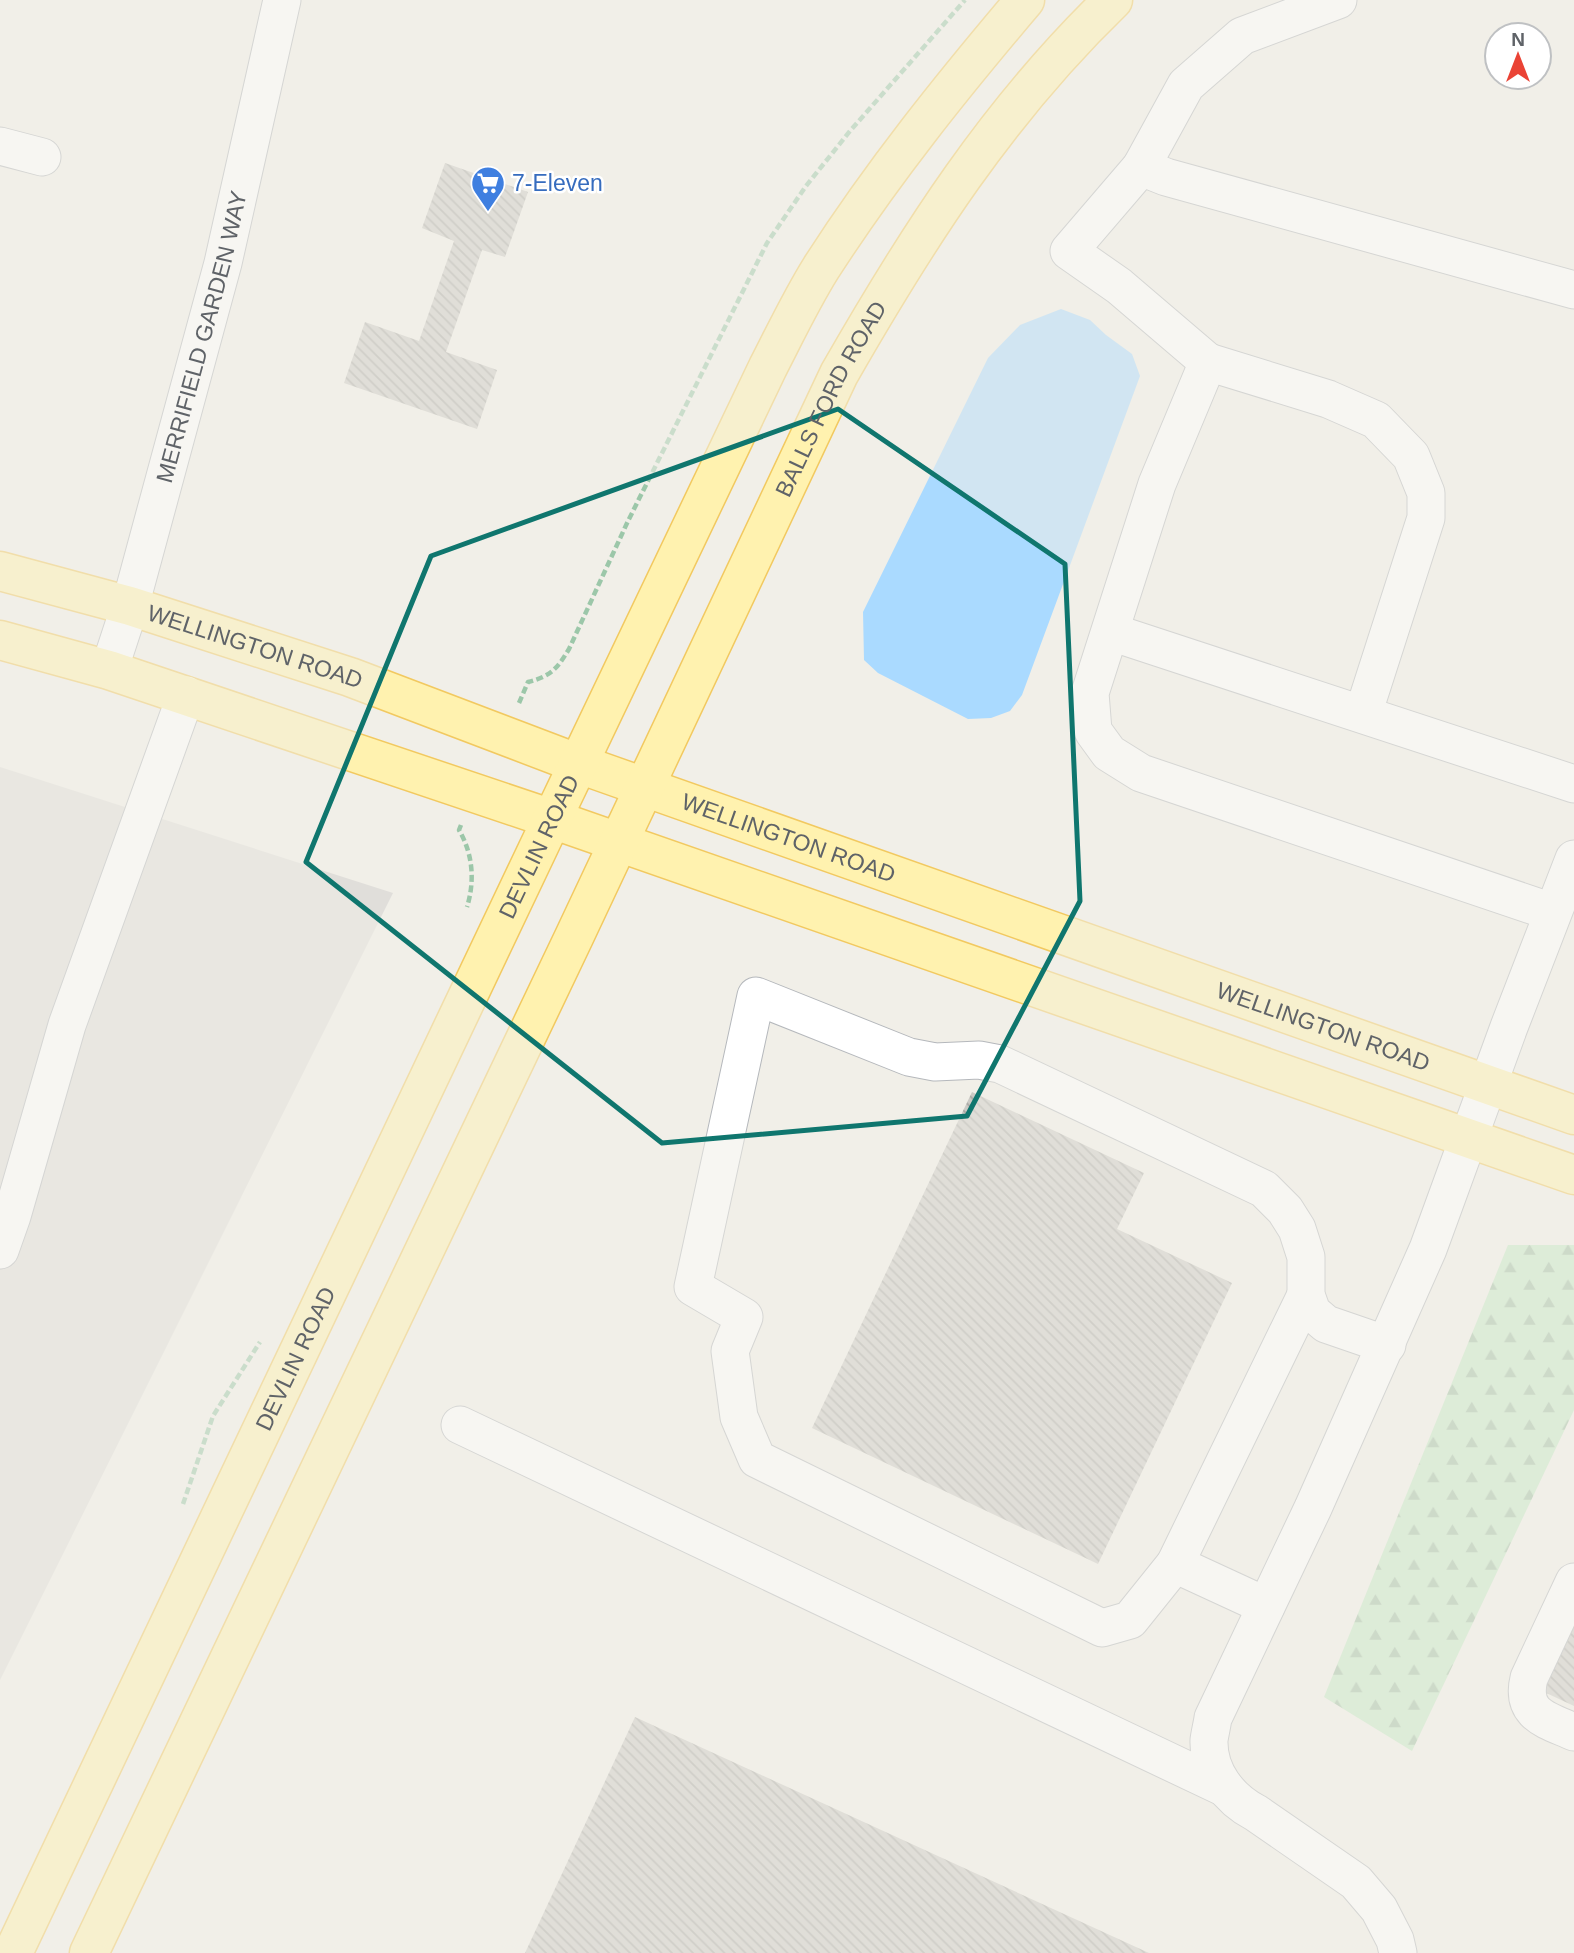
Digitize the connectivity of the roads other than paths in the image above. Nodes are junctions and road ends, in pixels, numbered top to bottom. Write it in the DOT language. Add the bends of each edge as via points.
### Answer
graph roads {
  1 [pos="282,0"];
  2 [pos="1025,0"];
  3 [pos="1113,0"];
  4 [pos="1338,0"];
  5 [pos="0,146"];
  6 [pos="42,157"];
  7 [pos="1141,167"];
  8 [pos="1574,290"];
  9 [pos="1208,362"];
  10 [pos="0,571"];
  11 [pos="130,606"];
  12 [pos="1111,632"];
  13 [pos="0,640"];
  14 [pos="109,670"];
  15 [pos="186,695"];
  16 [pos="1363,713"];
  17 [pos="579,764"];
  18 [pos="1574,784"];
  19 [pos="645,787"];
  20 [pos="552,819"];
  21 [pos="619,842"];
  22 [pos="1574,859"];
  23 [pos="1552,912"];
  24 [pos="1488,1085"];
  25 [pos="1574,1115"];
  26 [pos="1469,1138"];
  27 [pos="1574,1175"];
  28 [pos="0,1250"];
  29 [pos="1306,1295"];
  30 [pos="1387,1345"];
  31 [pos="460,1425"];
  32 [pos="1175,1564"];
  33 [pos="1574,1581"];
  34 [pos="1266,1606"];
  35 [pos="1574,1732"];
  36 [pos="1225,1788"];
  37 [pos="13,1953"];
  38 [pos="89,1953"];
  39 [pos="1398,1953"];
  1 -- 11 [label="street, MERRIFIELD GARDEN WAY" via="223,263"];
  2 -- 17 [label="main road" via="920,127 820,270 768,368"];
  3 -- 19 [label="main road, BALLS FORD ROAD" via="1073,38 994,133 887,291 839,374"];
  4 -- 7 [label="street" via="1242,36 1185,85"];
  5 -- 6 [label="street"];
  7 -- 8 [label="street"];
  7 -- 9 [label="street" via="1069,251 1119,286"];
  9 -- 12 [label="street" via="1157,485"];
  9 -- 16 [label="street" via="1328,399 1376,420 1412,456 1426,493 1426,518"];
  10 -- 11 [label="main road, WELLINGTON ROAD"];
  11 -- 14 [label="street, MERRIFIELD GARDEN WAY"];
  11 -- 17 [label="main road, WELLINGTON ROAD" via="350,677"];
  12 -- 16 [label="street"];
  12 -- 23 [label="street" via="1090,693 1093,731 1109,753 1141,773"];
  13 -- 14 [label="main road"];
  14 -- 15 [label="main road"];
  15 -- 20 [label="main road"];
  15 -- 28 [label="street" via="67,1025"];
  16 -- 18 [label="street"];
  17 -- 19 [label="main road, WELLINGTON ROAD"];
  17 -- 20 [label="main road, DEVLIN ROAD"];
  19 -- 21 [label="main road, BALLS FORD ROAD"];
  19 -- 24 [label="main road, WELLINGTON ROAD"];
  20 -- 21 [label="main road"];
  20 -- 37 [label="main road, DEVLIN ROAD"];
  21 -- 26 [label="main road"];
  21 -- 38 [label="main road"];
  22 -- 23 [label="street"];
  23 -- 24 [label="street"];
  24 -- 25 [label="main road, WELLINGTON ROAD"];
  24 -- 26 [label="street"];
  26 -- 27 [label="main road"];
  26 -- 30 [label="street"];
  29 -- 30 [label="street" via="1312,1312 1326,1324"];
  29 -- 32 [label="street"];
  29 -- 32 [label="street" via="1306,1257 1297,1230 1264,1189 1000,1064 909,1057 756,996 693,1287 744,1317 730,1351 738,1417 757,1459 1102,1628 1130,1620"];
  30 -- 34 [label="street"];
  31 -- 36 [label="street"];
  32 -- 34 [label="street"];
  33 -- 35 [label="street" via="1529,1678 1527,1695 1534,1712"];
  34 -- 36 [label="street" via="1213,1718 1209,1742 1213,1766"];
  36 -- 39 [label="street" via="1243,1806 1356,1882 1380,1909"];
}
